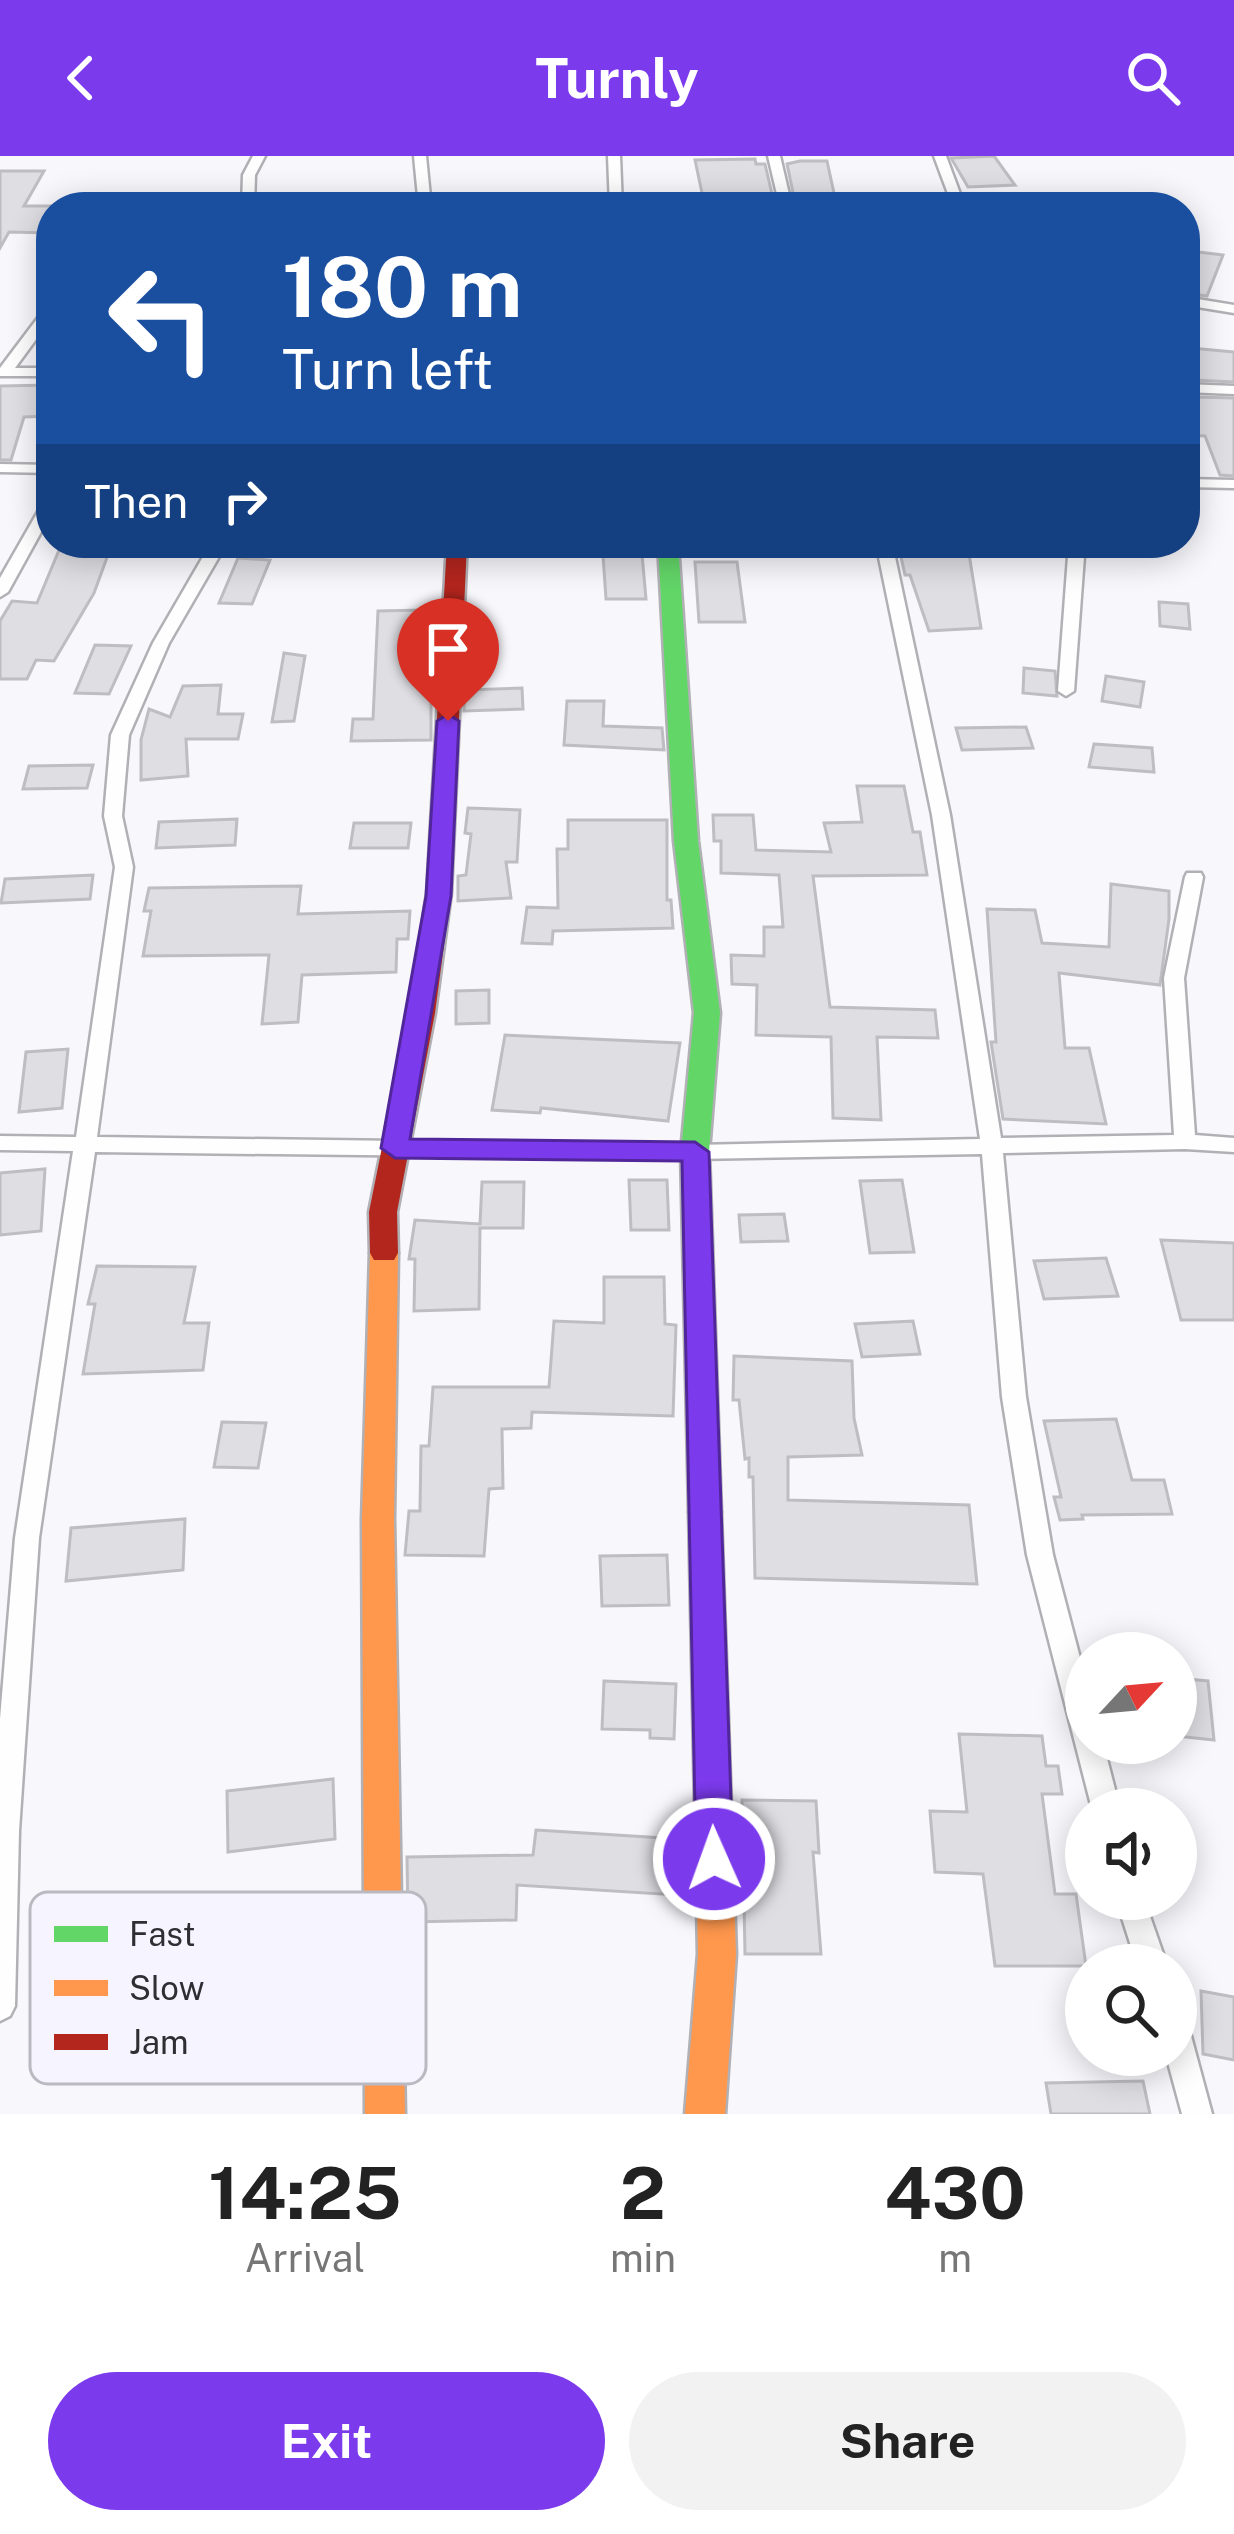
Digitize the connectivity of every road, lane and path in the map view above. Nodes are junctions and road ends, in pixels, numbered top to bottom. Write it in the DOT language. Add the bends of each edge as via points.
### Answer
graph roads {
  1 [pos="259,156"];
  2 [pos="420,156"];
  3 [pos="614,156"];
  4 [pos="774,156"];
  5 [pos="940,156"];
  6 [pos="248,192"];
  7 [pos="424,192"];
  8 [pos="615,192"];
  9 [pos="782,192"];
  10 [pos="953,192"];
  11 [pos="1200,304"];
  12 [pos="1234,309"];
  13 [pos="36,329"];
  14 [pos="3,372"];
  15 [pos="36,372"];
  16 [pos="1200,389"];
  17 [pos="1234,390"];
  18 [pos="0,468"];
  19 [pos="36,469"];
  20 [pos="1200,483"];
  21 [pos="1234,484"];
  22 [pos="36,528"];
  23 [pos="210,558"];
  24 [pos="455,558"];
  25 [pos="669,558"];
  26 [pos="887,558"];
  27 [pos="1076,558"];
  28 [pos="0,592"];
  29 [pos="1066,691"];
  30 [pos="1194,877"];
  31 [pos="1185,1142"];
  32 [pos="0,1143"];
  33 [pos="82,1144"];
  34 [pos="1234,1145"];
  35 [pos="992,1147"];
  36 [pos="395,1148"];
  37 [pos="695,1152"];
  38 [pos="1065,1651"];
  39 [pos="383,1892"];
  40 [pos="0,2006"];
  41 [pos="1187,2076"];
  42 [pos="386,2084"];
  43 [pos="386,2114"];
  44 [pos="705,2114"];
  45 [pos="1197,2114"];
  1 -- 6 [label="street"];
  2 -- 7 [label="street"];
  3 -- 8 [label="street"];
  4 -- 9 [label="street"];
  5 -- 10 [label="street"];
  11 -- 12 [label="street"];
  13 -- 14 [label="street"];
  14 -- 15 [label="street"];
  16 -- 17 [label="street"];
  18 -- 19 [label="street"];
  20 -- 21 [label="street"];
  22 -- 28 [label="street"];
  23 -- 33 [label="street" via="120,735 113,816 122,901"];
  24 -- 36 [label="street" via="439,896"];
  25 -- 37 [label="street" via="686,841 707,1013"];
  26 -- 35 [label="street" via="941,815"];
  27 -- 29 [label="street"];
  30 -- 31 [label="street" via="1174,978"];
  31 -- 34 [label="street"];
  31 -- 35 [label="street"];
  32 -- 33 [label="street"];
  33 -- 36 [label="street"];
  33 -- 40 [label="street" via="27,1538"];
  35 -- 37 [label="street"];
  35 -- 38 [label="street" via="1024,1464"];
  36 -- 37 [label="street"];
  36 -- 39 [label="street" via="383,1212 378,1519"];
  37 -- 44 [label="street" via="717,1954"];
  41 -- 45 [label="street"];
  42 -- 43 [label="street"];
}
